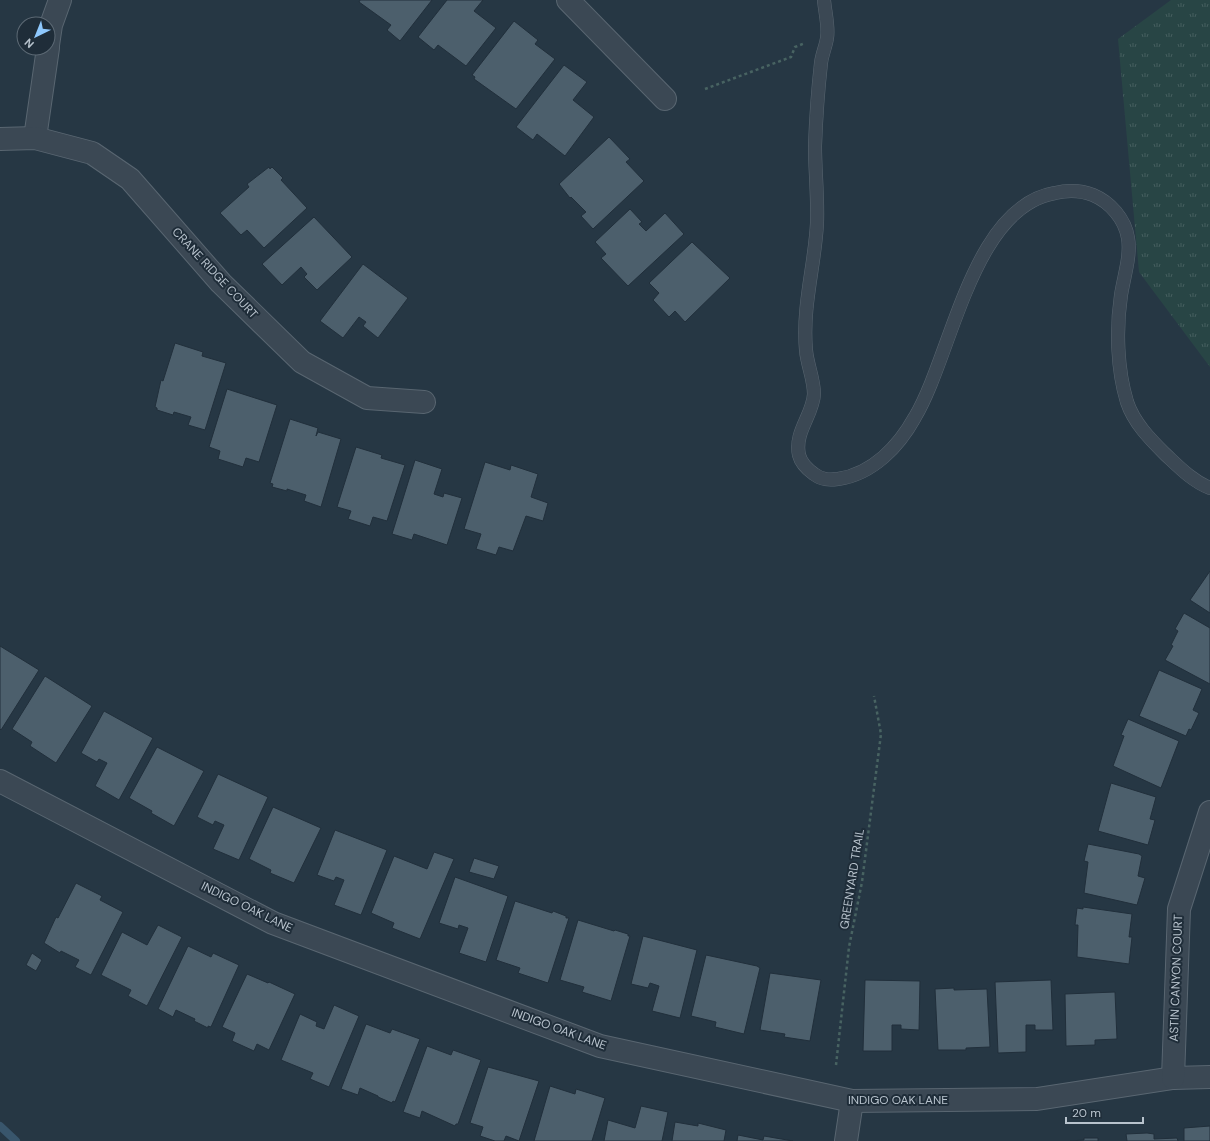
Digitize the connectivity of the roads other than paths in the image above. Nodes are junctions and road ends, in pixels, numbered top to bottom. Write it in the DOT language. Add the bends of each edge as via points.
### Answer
graph roads {
  1 [pos="60,0"];
  2 [pos="568,0"];
  3 [pos="824,0"];
  4 [pos="54,16"];
  5 [pos="47,56"];
  6 [pos="665,99"];
  7 [pos="0,138"];
  8 [pos="35,138"];
  9 [pos="424,402"];
  10 [pos="1210,488"];
  11 [pos="0,781"];
  12 [pos="1210,812"];
  13 [pos="1210,1077"];
  14 [pos="1173,1078"];
  15 [pos="852,1102"];
  16 [pos="846,1141"];
  1 -- 4 [label="street"];
  2 -- 6 [label="street"];
  3 -- 10 [label="lane" via="828,37 821,61 815,148 817,224 804,330 807,362 814,390 812,405 798,447 800,460 807,469 828,480 853,476 870,468 888,453 914,419 928,394 968,285 1001,228 1020,208 1034,199 1051,193 1070,191 1084,192 1110,205 1121,218 1128,235 1119,327 1119,359 1128,404 1140,427 1156,445 1180,468"];
  5 -- 8 [label="street"];
  7 -- 8 [label="street, CRANE RIDGE COURT"];
  8 -- 9 [label="street, CRANE RIDGE COURT" via="92,153 130,179 220,283 302,362 367,398"];
  11 -- 15 [label="street, INDIGO OAK LANE" via="273,923 600,1046"];
  12 -- 14 [label="street, ASTIN CANYON COURT" via="1179,909"];
  13 -- 14 [label="street, INDIGO OAK LANE"];
  14 -- 15 [label="street, INDIGO OAK LANE" via="1037,1099"];
  15 -- 16 [label="street"];
}
